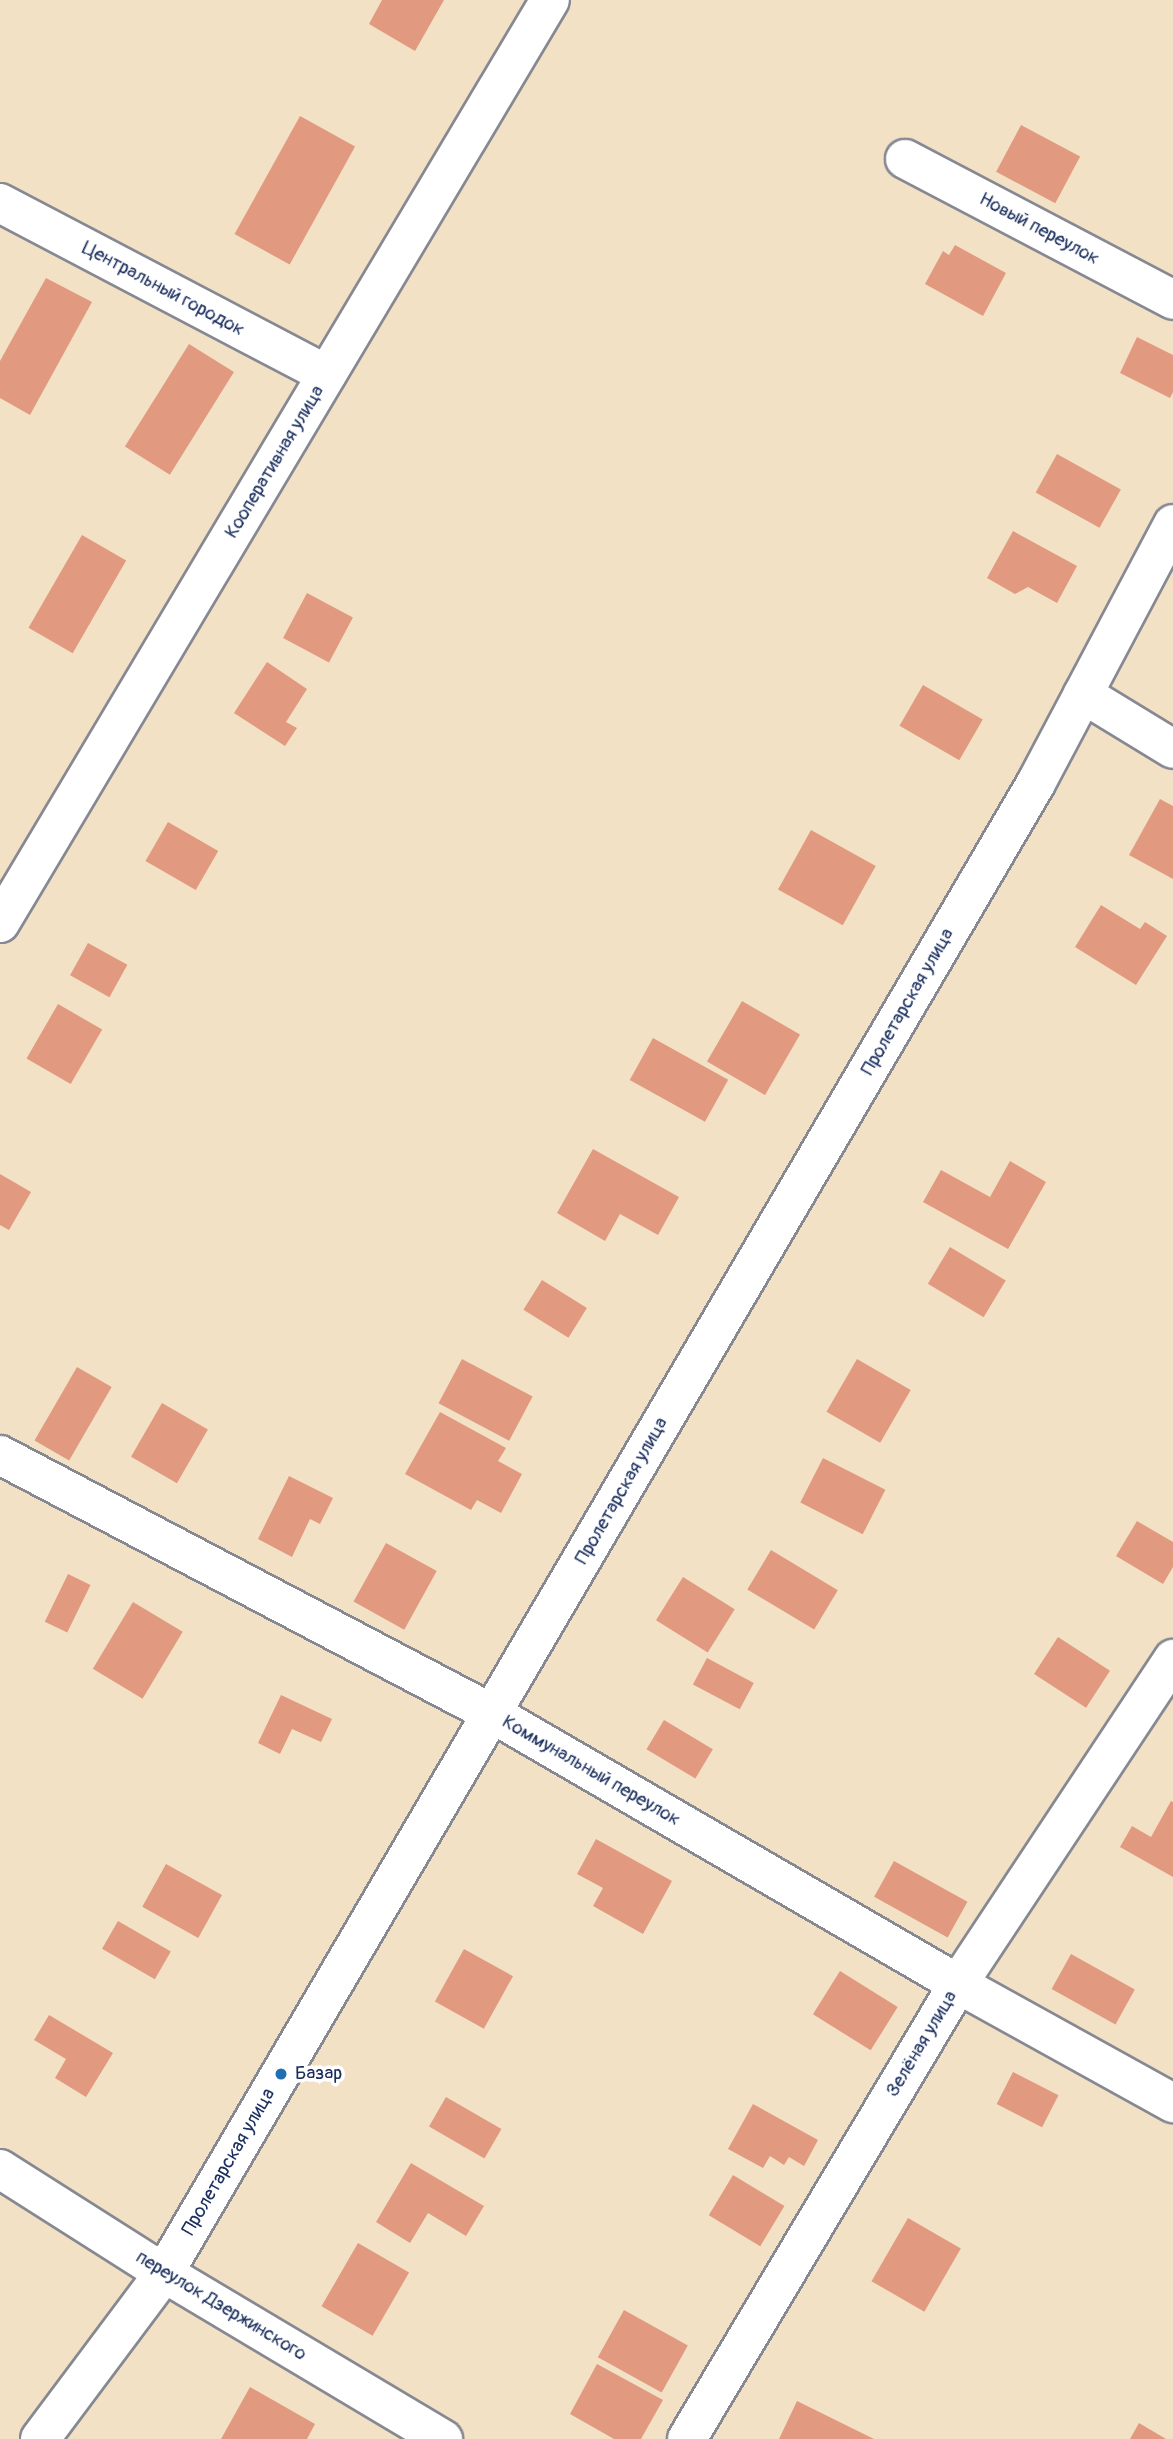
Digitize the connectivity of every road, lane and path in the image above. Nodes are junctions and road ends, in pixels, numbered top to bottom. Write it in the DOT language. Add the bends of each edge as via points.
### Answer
graph roads {
  1 [pos="550,0"];
  2 [pos="905,159"];
  3 [pos="0,203"];
  4 [pos="1173,300"];
  5 [pos="327,375"];
  6 [pos="1173,524"];
  7 [pos="1083,694"];
  8 [pos="1173,749"];
  9 [pos="0,923"];
  10 [pos="0,1455"];
  11 [pos="1173,1659"];
  12 [pos="493,1714"];
  13 [pos="958,1984"];
  14 [pos="1173,2103"];
  15 [pos="0,2169"];
  16 [pos="164,2273"];
  17 [pos="40,2439"];
  18 [pos="443,2439"];
  19 [pos="687,2439"];
  1 -- 5 [label="street, Кооперативная улица"];
  2 -- 4 [label="street, Новый переулок"];
  3 -- 5 [label="street, Центральный городок"];
  5 -- 9 [label="street, Кооперативная улица"];
  6 -- 7 [label="street, Пролетарская улица"];
  7 -- 8 [label="street"];
  7 -- 12 [label="street, Пролетарская улица" via="1036,783"];
  10 -- 12 [label="street, Коммунальный переулок"];
  11 -- 13 [label="street, Зелёная улица"];
  12 -- 13 [label="street, Коммунальный переулок"];
  12 -- 16 [label="street, Пролетарская улица"];
  13 -- 14 [label="street, Коммунальный переулок"];
  13 -- 19 [label="street, Зелёная улица"];
  15 -- 16 [label="street, переулок Дзержинского"];
  16 -- 17 [label="street, Пролетарская улица"];
  16 -- 18 [label="street, переулок Дзержинского"];
}
